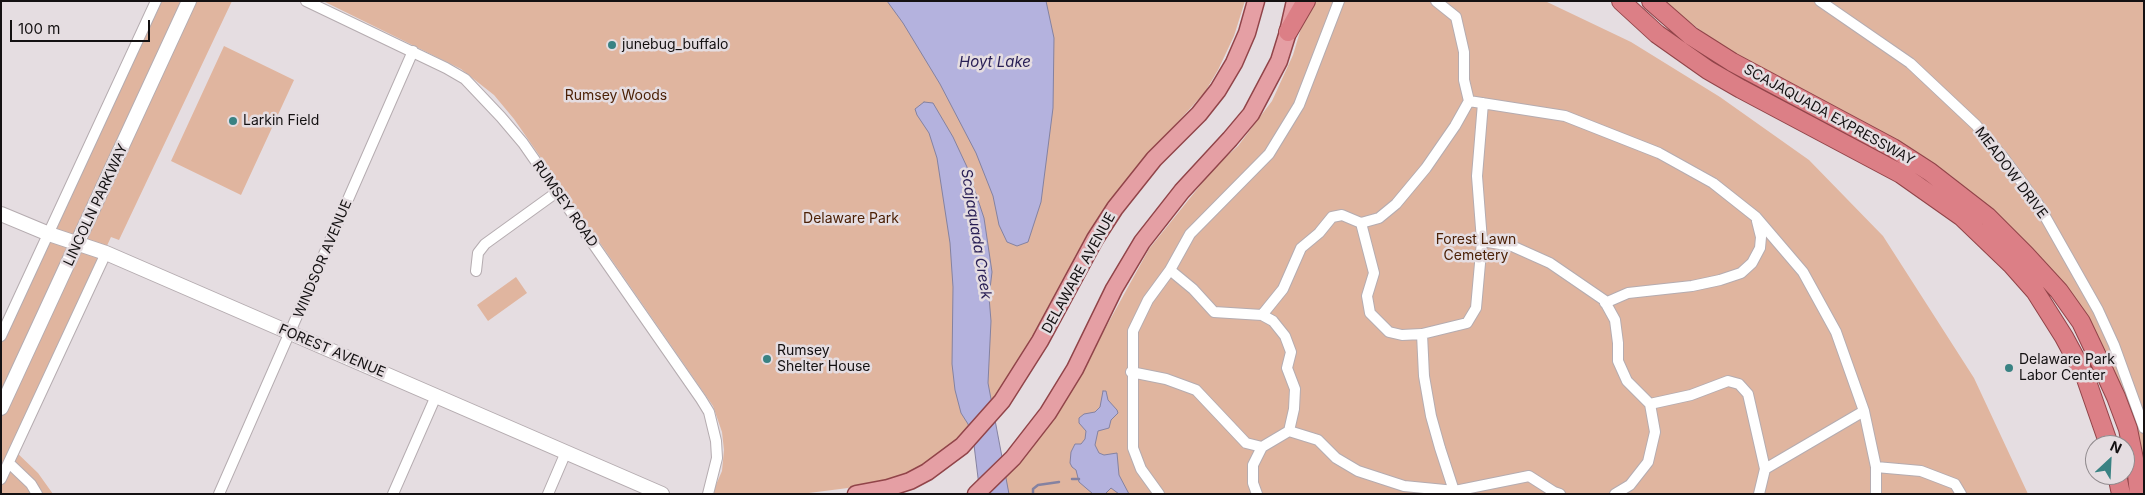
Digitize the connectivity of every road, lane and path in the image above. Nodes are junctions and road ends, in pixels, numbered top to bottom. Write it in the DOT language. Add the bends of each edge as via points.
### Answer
graph roads {
  1 [pos="156,1"];
  2 [pos="189,1"];
  3 [pos="306,1"];
  4 [pos="1256,1"];
  5 [pos="1295,1"];
  6 [pos="1306,1"];
  7 [pos="1339,1"];
  8 [pos="1436,1"];
  9 [pos="1616,1"];
  10 [pos="1621,1"];
  11 [pos="1651,1"];
  12 [pos="1820,1"];
  13 [pos="1634,14"];
  14 [pos="1288,32"];
  15 [pos="413,51"];
  16 [pos="1469,100"];
  17 [pos="1483,103"];
  18 [pos="557,192"];
  19 [pos="1,214"];
  20 [pos="1756,217"];
  21 [pos="1360,223"];
  22 [pos="48,234"];
  23 [pos="1482,241"];
  24 [pos="78,244"];
  25 [pos="106,253"];
  26 [pos="1170,270"];
  27 [pos="476,271"];
  28 [pos="1605,303"];
  29 [pos="1262,315"];
  30 [pos="290,333"];
  31 [pos="1422,334"];
  32 [pos="1,336"];
  33 [pos="1131,372"];
  34 [pos="436,396"];
  35 [pos="1650,404"];
  36 [pos="1,408"];
  37 [pos="1864,411"];
  38 [pos="2144,428"];
  39 [pos="1289,431"];
  40 [pos="2105,435"];
  41 [pos="1262,447"];
  42 [pos="566,452"];
  43 [pos="9,463"];
  44 [pos="1876,467"];
  45 [pos="1765,468"];
  46 [pos="1,479"];
  47 [pos="1455,492"];
  48 [pos="37,494"];
  49 [pos="219,494"];
  50 [pos="393,494"];
  51 [pos="548,494"];
  52 [pos="662,494"];
  53 [pos="708,494"];
  54 [pos="856,494"];
  55 [pos="976,494"];
  56 [pos="1159,494"];
  57 [pos="1257,494"];
  58 [pos="1560,494"];
  59 [pos="1615,494"];
  60 [pos="1759,494"];
  61 [pos="1876,494"];
  62 [pos="1961,494"];
  63 [pos="2139,494"];
  1 -- 22 [label="street"];
  2 -- 24 [label="street, LINCOLN PARKWAY"];
  3 -- 15 [label="street, RUMSEY ROAD"];
  4 -- 54 [label="main road, DELAWARE AVENUE" via="1247,33 1218,90 1154,159 1115,208 1002,401 962,446 942,462 910,481"];
  5 -- 14 [label="main road"];
  6 -- 14 [label="highway"];
  7 -- 26 [label="street" via="1299,105 1268,154 1190,234"];
  8 -- 16 [label="street" via="1456,17"];
  9 -- 13 [label="highway"];
  10 -- 13 [label="highway, SCAJAQUADA EXPRESSWAY"];
  11 -- 63 [label="highway, SCAJAQUADA EXPRESSWAY" via="1692,36 1732,62 1893,148 1930,172 1988,217 2025,254 2059,291 2080,322 2099,360 2128,429"];
  12 -- 38 [label="street, MEADOW DRIVE" via="1910,63 1976,125 2003,157 2038,204 2098,310"];
  13 -- 40 [label="highway, SCAJAQUADA EXPRESSWAY" via="1708,70 1901,174 1962,217 2018,271 2064,336 2084,376"];
  14 -- 55 [label="main road" via="1275,69 1251,114 1182,191 1142,242 1114,289 1063,390 1032,436"];
  15 -- 18 [label="street, RUMSEY ROAD" via="465,80 506,123"];
  15 -- 30 [label="street, WINDSOR AVENUE"];
  16 -- 17 [label="street"];
  16 -- 21 [label="street" via="1426,168 1396,204 1379,218"];
  17 -- 20 [label="street" via="1565,116 1659,153 1713,183"];
  17 -- 23 [label="street" via="1477,176"];
  18 -- 27 [label="street" via="485,244 478,253"];
  18 -- 53 [label="street, RUMSEY ROAD" via="709,412 714,425 717,458"];
  19 -- 22 [label="street, FOREST AVENUE"];
  20 -- 28 [label="street" via="1761,236 1760,248 1752,263 1740,273 1692,286 1628,293"];
  20 -- 37 [label="street" via="1802,272 1836,332"];
  21 -- 29 [label="street" via="1342,215 1332,217 1301,248 1283,289"];
  21 -- 31 [label="street" via="1374,273 1367,296 1370,313 1389,332"];
  22 -- 24 [label="street, FOREST AVENUE"];
  22 -- 32 [label="street"];
  23 -- 28 [label="street" via="1512,246 1550,263"];
  23 -- 31 [label="street" via="1476,308 1467,323"];
  24 -- 25 [label="street, FOREST AVENUE"];
  24 -- 36 [label="street, LINCOLN PARKWAY"];
  25 -- 30 [label="street, FOREST AVENUE"];
  25 -- 43 [label="street"];
  26 -- 29 [label="street" via="1214,312"];
  26 -- 33 [label="street" via="1148,300 1133,331"];
  28 -- 35 [label="street" via="1615,320 1618,361 1627,381"];
  29 -- 39 [label="street" via="1273,321 1285,336 1291,352 1287,368 1295,389"];
  30 -- 34 [label="street, FOREST AVENUE"];
  30 -- 49 [label="street, WINDSOR AVENUE"];
  31 -- 47 [label="street" via="1424,376 1432,416"];
  33 -- 41 [label="street" via="1166,379 1196,390 1246,443"];
  33 -- 56 [label="street" via="1133,448 1141,469"];
  34 -- 42 [label="street, FOREST AVENUE"];
  34 -- 50 [label="street"];
  35 -- 45 [label="street" via="1691,395 1728,381 1739,384 1748,394"];
  35 -- 59 [label="street" via="1655,432 1648,462 1630,485"];
  37 -- 44 [label="street"];
  37 -- 45 [label="street"];
  39 -- 41 [label="street"];
  39 -- 47 [label="street" via="1318,440 1336,458 1358,471 1404,486"];
  41 -- 57 [label="street" via="1253,465"];
  42 -- 51 [label="street"];
  42 -- 52 [label="street, FOREST AVENUE"];
  43 -- 46 [label="street"];
  43 -- 48 [label="street"];
  44 -- 61 [label="street"];
  44 -- 62 [label="street" via="1921,471 1955,484"];
  45 -- 60 [label="street"];
  47 -- 58 [label="street" via="1529,476"];
}
